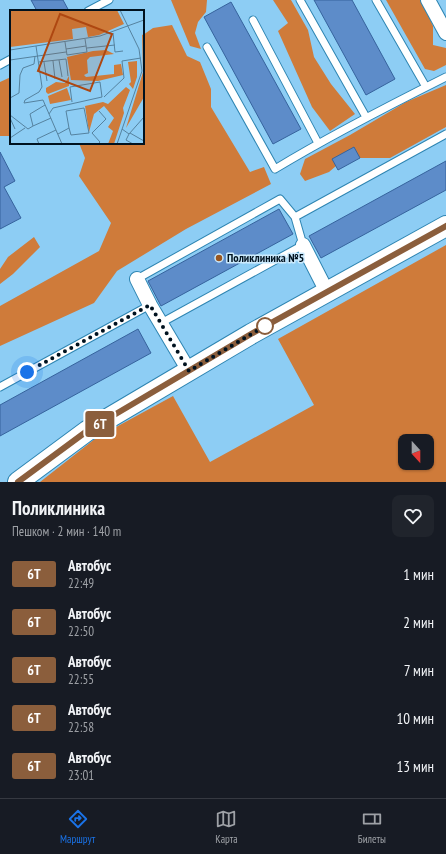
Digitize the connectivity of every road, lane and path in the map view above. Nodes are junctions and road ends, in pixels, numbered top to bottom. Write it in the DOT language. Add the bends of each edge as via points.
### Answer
graph roads {
  1 [pos="109,0"];
  2 [pos="300,0"];
  3 [pos="376,0"];
  4 [pos="428,0"];
  5 [pos="90,10"];
  6 [pos="254,20"];
  7 [pos="446,33"];
  8 [pos="207,47"];
  9 [pos="10,60"];
  10 [pos="0,65"];
  11 [pos="446,77"];
  12 [pos="426,87"];
  13 [pos="366,117"];
  14 [pos="446,134"];
  15 [pos="318,143"];
  16 [pos="295,217"];
  17 [pos="446,226"];
  18 [pos="303,245"];
  19 [pos="137,279"];
  20 [pos="327,292"];
  21 [pos="150,305"];
  22 [pos="161,323"];
  23 [pos="189,371"];
  24 [pos="0,387"];
  25 [pos="18,482"];
  1 -- 5 [label="lane"];
  2 -- 13 [label="lane"];
  3 -- 12 [label="lane"];
  4 -- 7 [label="street"];
  6 -- 15 [label="lane"];
  8 -- 15 [label="lane" via="275,169"];
  9 -- 10 [label="lane"];
  11 -- 12 [label="lane"];
  12 -- 13 [label="lane"];
  13 -- 15 [label="lane"];
  14 -- 16 [label="lane"];
  16 -- 18 [label="lane"];
  16 -- 19 [label="lane" via="280,199"];
  17 -- 20 [label="street"];
  18 -- 20 [label="street"];
  18 -- 22 [label="lane"];
  19 -- 21 [label="street"];
  20 -- 23 [label="street"];
  21 -- 22 [label="street"];
  21 -- 24 [label="lane"];
  22 -- 23 [label="street"];
  23 -- 25 [label="street" via="87,431"];
}
